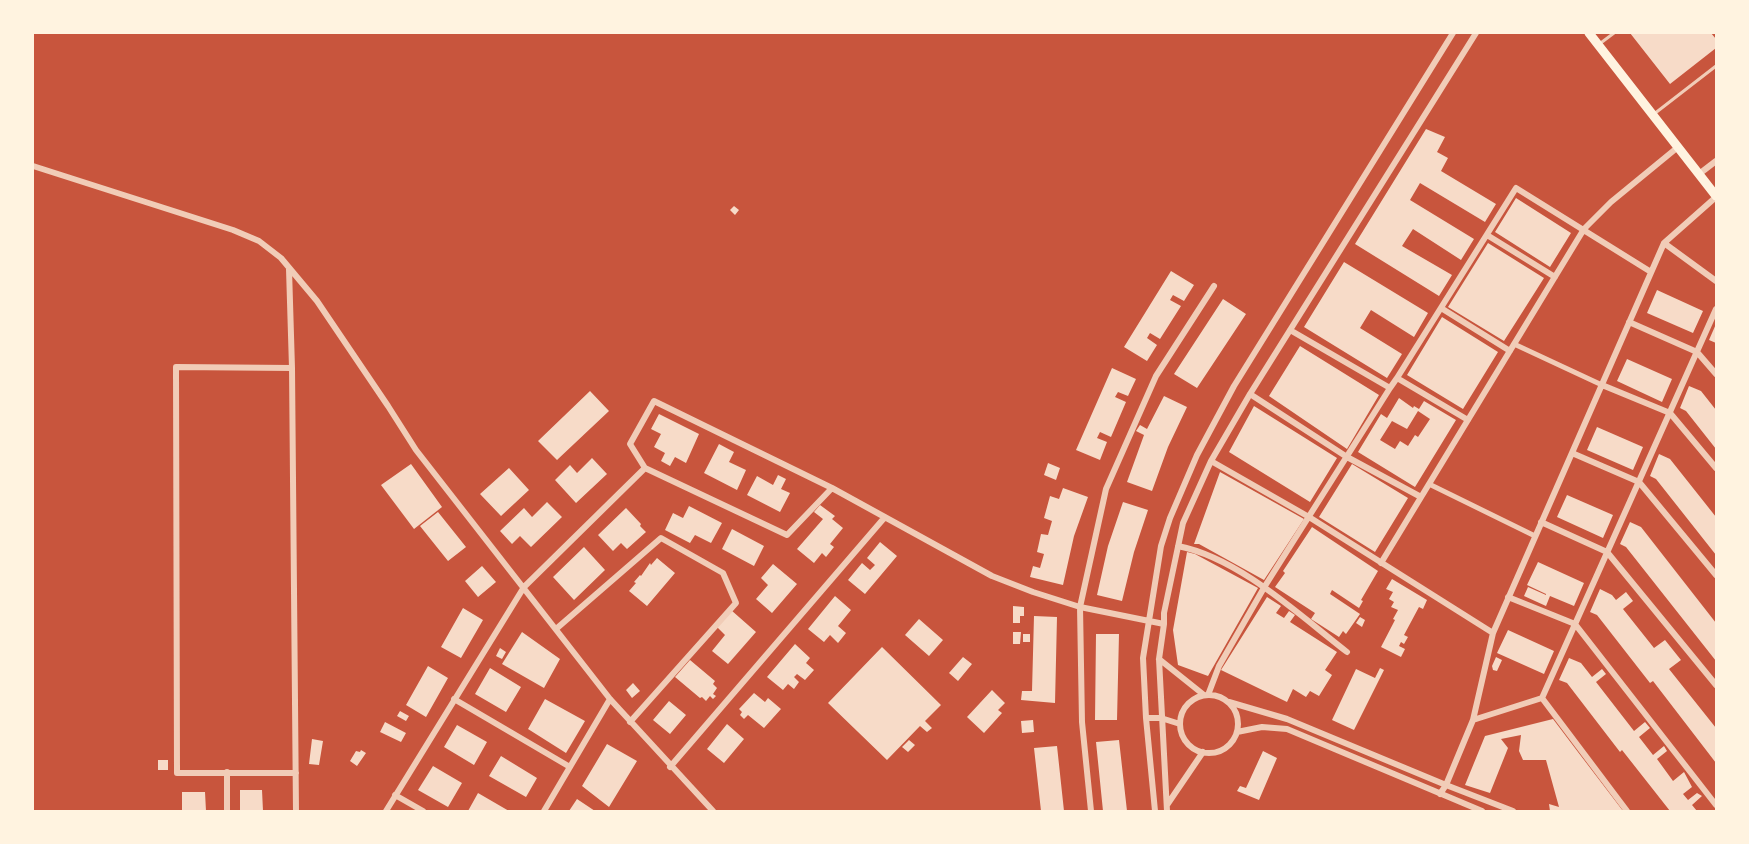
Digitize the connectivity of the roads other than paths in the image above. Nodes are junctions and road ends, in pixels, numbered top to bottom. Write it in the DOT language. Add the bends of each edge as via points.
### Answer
graph roads {
  1 [pos="1453,33"];
  2 [pos="1476,33"];
  3 [pos="1589,33"];
  4 [pos="1614,33"];
  5 [pos="1598,45"];
  6 [pos="1716,66"];
  7 [pos="1653,115"];
  8 [pos="1678,147"];
  9 [pos="1716,161"];
  10 [pos="33,166"];
  11 [pos="1699,174"];
  12 [pos="1716,196"];
  13 [pos="1584,229"];
  14 [pos="1487,235"];
  15 [pos="1664,243"];
  16 [pos="289,268"];
  17 [pos="1651,272"];
  18 [pos="1555,277"];
  19 [pos="1716,281"];
  20 [pos="1214,286"];
  21 [pos="1441,308"];
  22 [pos="1716,309"];
  23 [pos="1629,322"];
  24 [pos="1290,330"];
  25 [pos="1514,344"];
  26 [pos="1510,351"];
  27 [pos="1697,352"];
  28 [pos="292,368"];
  29 [pos="1716,374"];
  30 [pos="1397,378"];
  31 [pos="1602,385"];
  32 [pos="1390,388"];
  33 [pos="1250,394"];
  34 [pos="1670,413"];
  35 [pos="1468,420"];
  36 [pos="1572,453"];
  37 [pos="1347,457"];
  38 [pos="1211,461"];
  39 [pos="645,468"];
  40 [pos="1716,468"];
  41 [pos="1639,482"];
  42 [pos="1429,484"];
  43 [pos="832,488"];
  44 [pos="1421,497"];
  45 [pos="885,517"];
  46 [pos="1309,517"];
  47 [pos="1541,522"];
  48 [pos="1535,536"];
  49 [pos="1178,546"];
  50 [pos="1607,552"];
  51 [pos="1382,563"];
  52 [pos="1716,575"];
  53 [pos="1265,586"];
  54 [pos="524,587"];
  55 [pos="1508,597"];
  56 [pos="1080,607"];
  57 [pos="1148,622"];
  58 [pos="1164,624"];
  59 [pos="1575,624"];
  60 [pos="556,629"];
  61 [pos="1493,633"];
  62 [pos="1347,652"];
  63 [pos="1159,659"];
  64 [pos="1716,685"];
  65 [pos="1206,695"];
  66 [pos="1542,698"];
  67 [pos="454,699"];
  68 [pos="610,699"];
  69 [pos="1229,702"];
  70 [pos="1146,718"];
  71 [pos="1161,718"];
  72 [pos="1473,720"];
  73 [pos="630,723"];
  74 [pos="1180,724"];
  75 [pos="1237,732"];
  76 [pos="1203,752"];
  77 [pos="570,767"];
  78 [pos="670,767"];
  79 [pos="227,772"];
  80 [pos="296,773"];
  81 [pos="1446,785"];
  82 [pos="1440,794"];
  83 [pos="395,795"];
  84 [pos="1716,805"];
  85 [pos="1167,808"];
  86 [pos="227,811"];
  87 [pos="296,811"];
  88 [pos="386,811"];
  89 [pos="423,811"];
  90 [pos="544,811"];
  91 [pos="713,811"];
  92 [pos="1091,811"];
  93 [pos="1155,811"];
  94 [pos="1482,811"];
  95 [pos="1513,811"];
  96 [pos="1627,811"];
  1 -- 57 [label="street" via="1273,321 1197,455 1161,546"];
  2 -- 24 [label="street"];
  3 -- 5 [label="main road"];
  4 -- 5 [label="lane"];
  5 -- 7 [label="main road"];
  6 -- 7 [label="lane"];
  7 -- 8 [label="main road"];
  8 -- 11 [label="main road"];
  8 -- 13 [label="street"];
  9 -- 11 [label="street"];
  10 -- 16 [label="street" via="233,230 259,241"];
  11 -- 12 [label="main road"];
  12 -- 15 [label="street"];
  13 -- 14 [label="street" via="1516,188"];
  13 -- 17 [label="street"];
  13 -- 18 [label="street"];
  14 -- 18 [label="street"];
  14 -- 21 [label="street"];
  15 -- 17 [label="street"];
  15 -- 19 [label="street"];
  16 -- 28 [label="street"];
  16 -- 54 [label="street" via="317,301 416,450"];
  17 -- 23 [label="street"];
  18 -- 25 [label="street"];
  20 -- 56 [label="street" via="1156,376 1106,489"];
  21 -- 26 [label="street"];
  21 -- 30 [label="street"];
  22 -- 27 [label="street"];
  23 -- 27 [label="street"];
  23 -- 31 [label="street"];
  24 -- 32 [label="street"];
  24 -- 33 [label="street"];
  25 -- 26 [label="street"];
  25 -- 31 [label="street"];
  26 -- 35 [label="street"];
  27 -- 29 [label="street"];
  27 -- 34 [label="street"];
  28 -- 79 [label="street" via="176,367 177,773"];
  28 -- 80 [label="street"];
  30 -- 32 [label="street"];
  30 -- 35 [label="street"];
  31 -- 34 [label="street"];
  31 -- 36 [label="street"];
  32 -- 37 [label="street"];
  33 -- 37 [label="street"];
  33 -- 38 [label="street"];
  34 -- 40 [label="street"];
  34 -- 41 [label="street"];
  35 -- 42 [label="street"];
  36 -- 41 [label="street"];
  36 -- 47 [label="street"];
  37 -- 44 [label="street"];
  37 -- 46 [label="street"];
  38 -- 46 [label="street"];
  38 -- 49 [label="street" via="1183,523"];
  39 -- 43 [label="street" via="787,536"];
  39 -- 43 [label="street" via="630,444 654,401"];
  39 -- 54 [label="street"];
  41 -- 50 [label="street"];
  41 -- 52 [label="street"];
  42 -- 44 [label="street"];
  42 -- 48 [label="street"];
  43 -- 45 [label="street"];
  44 -- 51 [label="street"];
  45 -- 56 [label="street" via="992,576"];
  45 -- 78 [label="street"];
  46 -- 51 [label="street"];
  46 -- 53 [label="street"];
  47 -- 48 [label="street"];
  47 -- 50 [label="street"];
  48 -- 55 [label="street"];
  49 -- 53 [label="street" via="1197,550"];
  49 -- 58 [label="street"];
  50 -- 59 [label="street"];
  50 -- 64 [label="street"];
  51 -- 61 [label="street"];
  53 -- 62 [label="street"];
  53 -- 65 [label="street"];
  54 -- 60 [label="street"];
  54 -- 67 [label="street"];
  55 -- 59 [label="street"];
  55 -- 61 [label="street"];
  56 -- 57 [label="street"];
  56 -- 92 [label="street" via="1082,722"];
  57 -- 58 [label="street"];
  57 -- 70 [label="street" via="1143,658"];
  58 -- 63 [label="street"];
  59 -- 66 [label="street"];
  59 -- 84 [label="street"];
  60 -- 68 [label="street"];
  60 -- 73 [label="street" via="661,538 723,573 736,603"];
  61 -- 72 [label="street"];
  63 -- 65 [label="street"];
  63 -- 71 [label="street"];
  65 -- 69 [label="street"];
  65 -- 74 [label="street" via="1184,708"];
  66 -- 72 [label="street"];
  66 -- 96 [label="street"];
  67 -- 77 [label="street"];
  67 -- 83 [label="street"];
  68 -- 73 [label="street"];
  68 -- 77 [label="street"];
  69 -- 75 [label="street" via="1237,717"];
  69 -- 81 [label="street" via="1287,718"];
  70 -- 71 [label="street"];
  70 -- 93 [label="street"];
  71 -- 74 [label="street"];
  71 -- 85 [label="street"];
  72 -- 81 [label="street"];
  73 -- 78 [label="street"];
  74 -- 76 [label="street" via="1190,745"];
  75 -- 76 [label="street" via="1220,751"];
  75 -- 82 [label="street" via="1262,727 1287,729"];
  76 -- 85 [label="street"];
  77 -- 90 [label="street"];
  78 -- 91 [label="street"];
  79 -- 80 [label="street"];
  79 -- 86 [label="street"];
  80 -- 87 [label="street"];
  81 -- 82 [label="street"];
  81 -- 95 [label="street"];
  82 -- 94 [label="street"];
  83 -- 88 [label="street"];
  83 -- 89 [label="street"];
}
